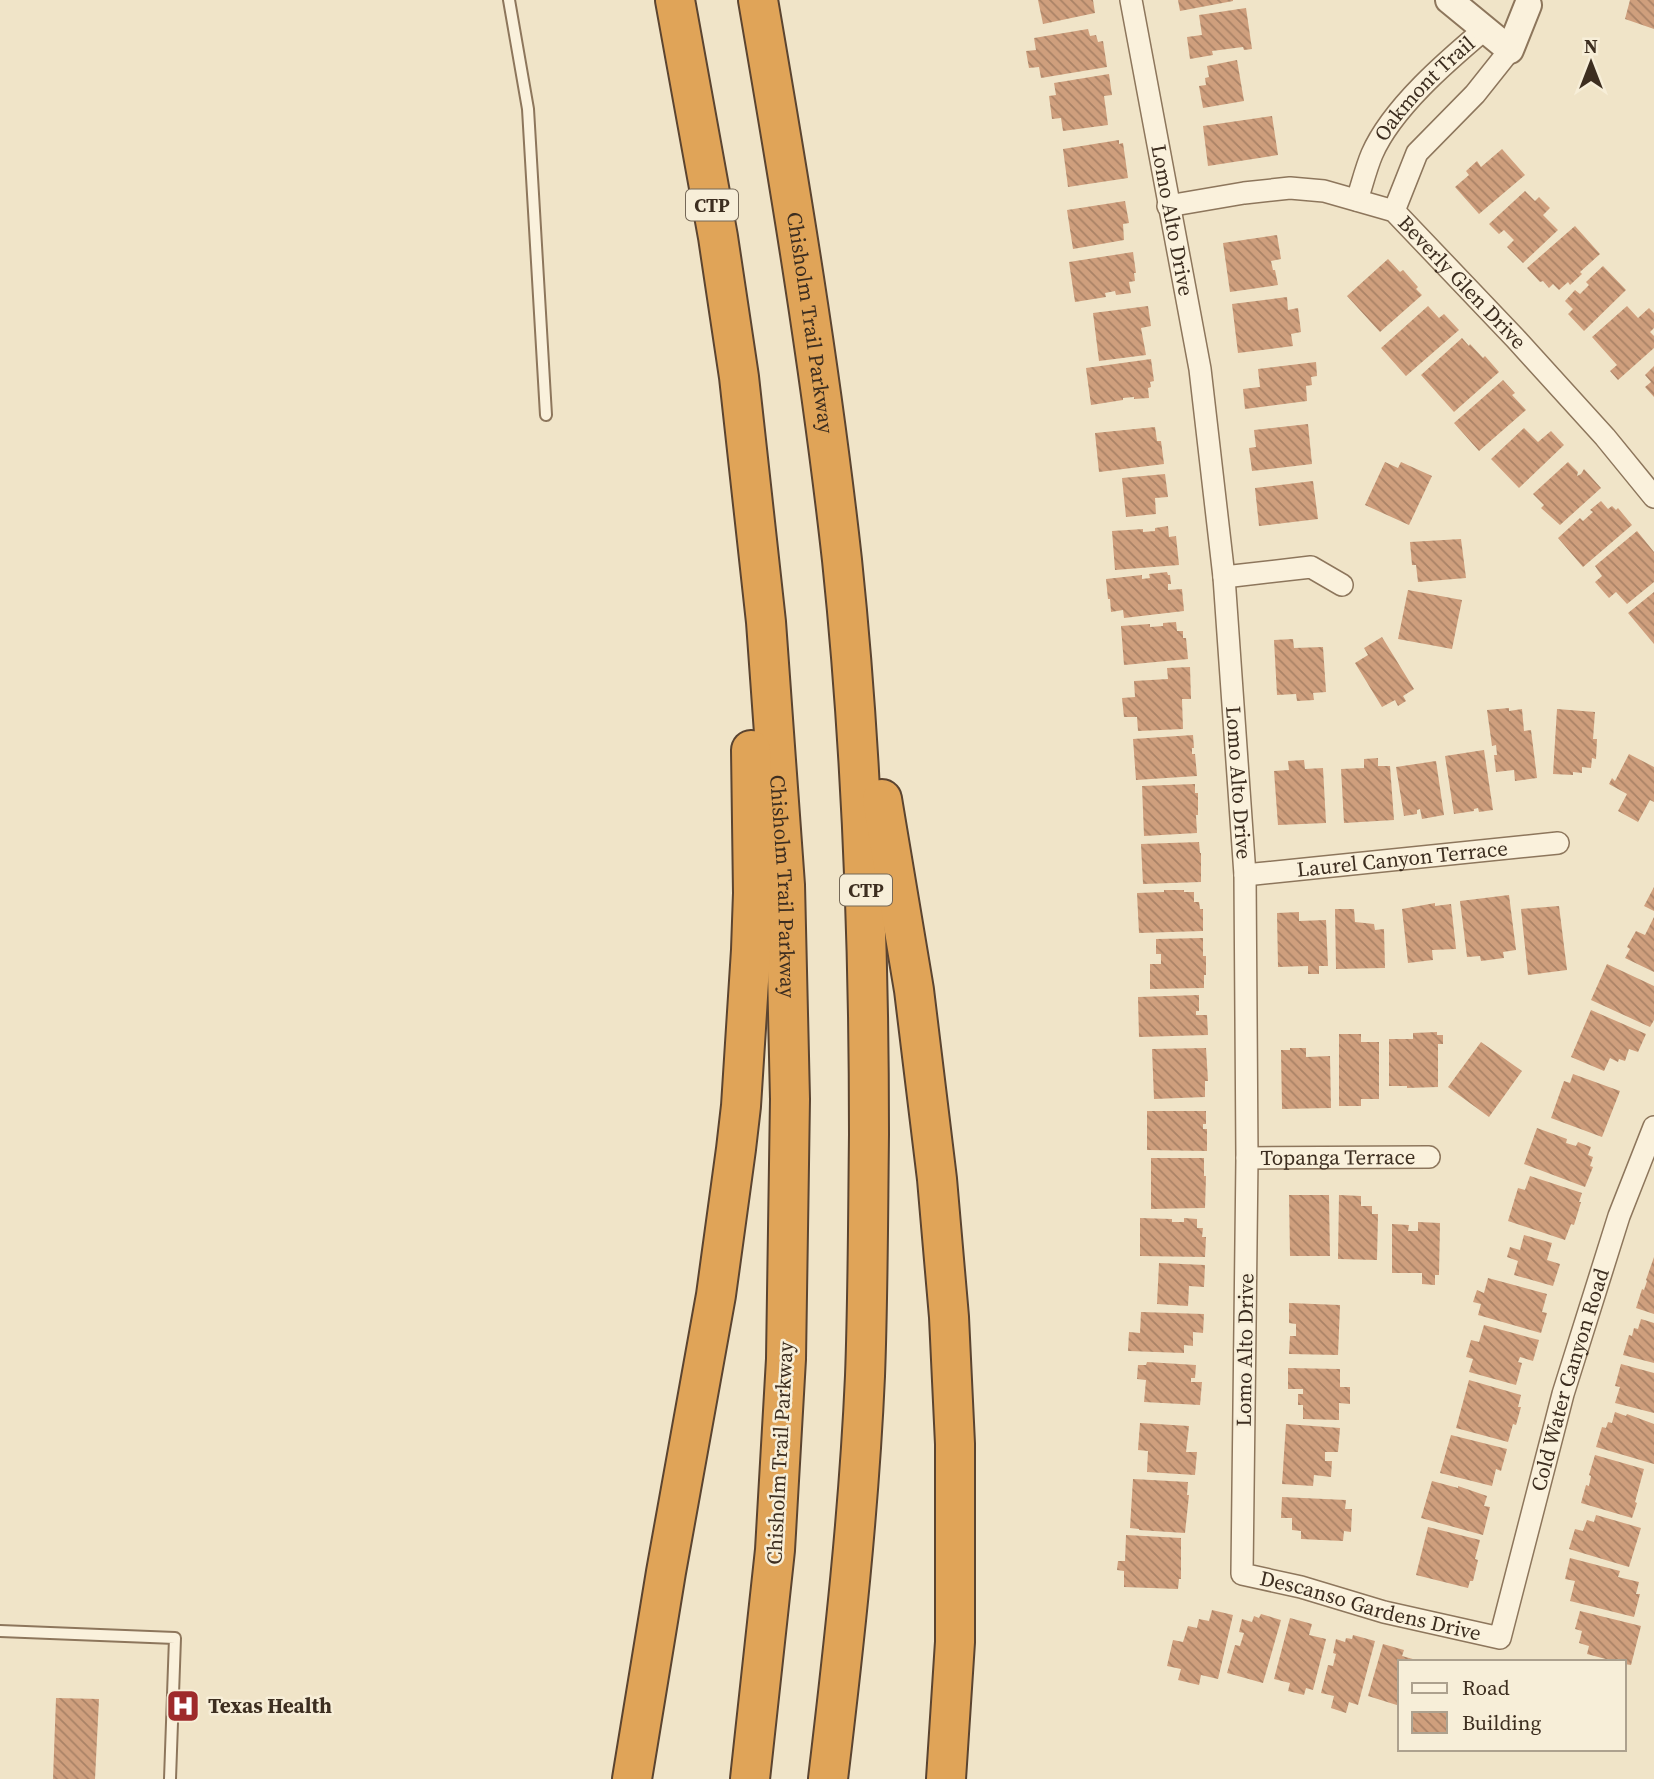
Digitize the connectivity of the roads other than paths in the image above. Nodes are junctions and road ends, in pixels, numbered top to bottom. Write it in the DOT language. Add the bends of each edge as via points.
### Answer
graph roads {
  1 [pos="509,0"];
  2 [pos="1131,0"];
  3 [pos="1449,0"];
  4 [pos="1530,2"];
  5 [pos="759,3"];
  6 [pos="678,17"];
  7 [pos="1485,29"];
  8 [pos="1510,50"];
  9 [pos="1357,200"];
  10 [pos="1168,206"];
  11 [pos="1394,211"];
  12 [pos="739,377"];
  13 [pos="546,415"];
  14 [pos="1654,497"];
  15 [pos="842,563"];
  16 [pos="1224,577"];
  17 [pos="1342,585"];
  18 [pos="1558,843"];
  19 [pos="1245,875"];
  20 [pos="1654,1127"];
  21 [pos="1429,1157"];
  22 [pos="1247,1158"];
  23 [pos="1242,1574"];
  24 [pos="0,1631"];
  25 [pos="1500,1638"];
  26 [pos="170,1779"];
  27 [pos="632,1779"];
  28 [pos="750,1779"];
  29 [pos="828,1779"];
  30 [pos="946,1779"];
  1 -- 13 [label="lane" via="528,109"];
  2 -- 10 [label="street, Lomo Alto Drive"];
  3 -- 7 [label="street"];
  4 -- 7 [label="street, Oakmont Trail"];
  4 -- 8 [label="street, Oakmont Trail"];
  5 -- 15 [label="highway, Chisholm Trail Parkway / CTP" via="812,327"];
  6 -- 12 [label="highway, Chisholm Trail Parkway / CTP"];
  7 -- 8 [label="street"];
  7 -- 9 [label="street, Oakmont Trail" via="1387,126"];
  8 -- 11 [label="street, Oakmont Trail" via="1418,153"];
  9 -- 10 [label="street, Beverly Glen Drive" via="1290,188"];
  9 -- 11 [label="street, Beverly Glen Drive"];
  10 -- 16 [label="street, Lomo Alto Drive" via="1200,369"];
  11 -- 14 [label="street, Beverly Glen Drive" via="1515,338"];
  12 -- 27 [label="highway" via="753,792 749,994 741,1106 716,1295"];
  12 -- 28 [label="highway, Chisholm Trail Parkway / CTP" via="766,622 780,806 790,1099 783,1425 774,1562"];
  15 -- 29 [label="highway, Chisholm Trail Parkway / CTP" via="866,900 868,1216 854,1530"];
  15 -- 30 [label="highway" via="914,990 949,1317 955,1643"];
  16 -- 17 [label="street" via="1311,568"];
  16 -- 19 [label="street, Lomo Alto Drive"];
  18 -- 19 [label="street, Laurel Canyon Terrace"];
  19 -- 22 [label="street, Lomo Alto Drive"];
  20 -- 25 [label="street, Cold Water Canyon Road" via="1619,1216 1563,1394"];
  21 -- 22 [label="street, Topanga Terrace"];
  22 -- 23 [label="street, Lomo Alto Drive"];
  23 -- 25 [label="street, Descanso Gardens Drive"];
  24 -- 26 [label="lane" via="175,1638"];
}
